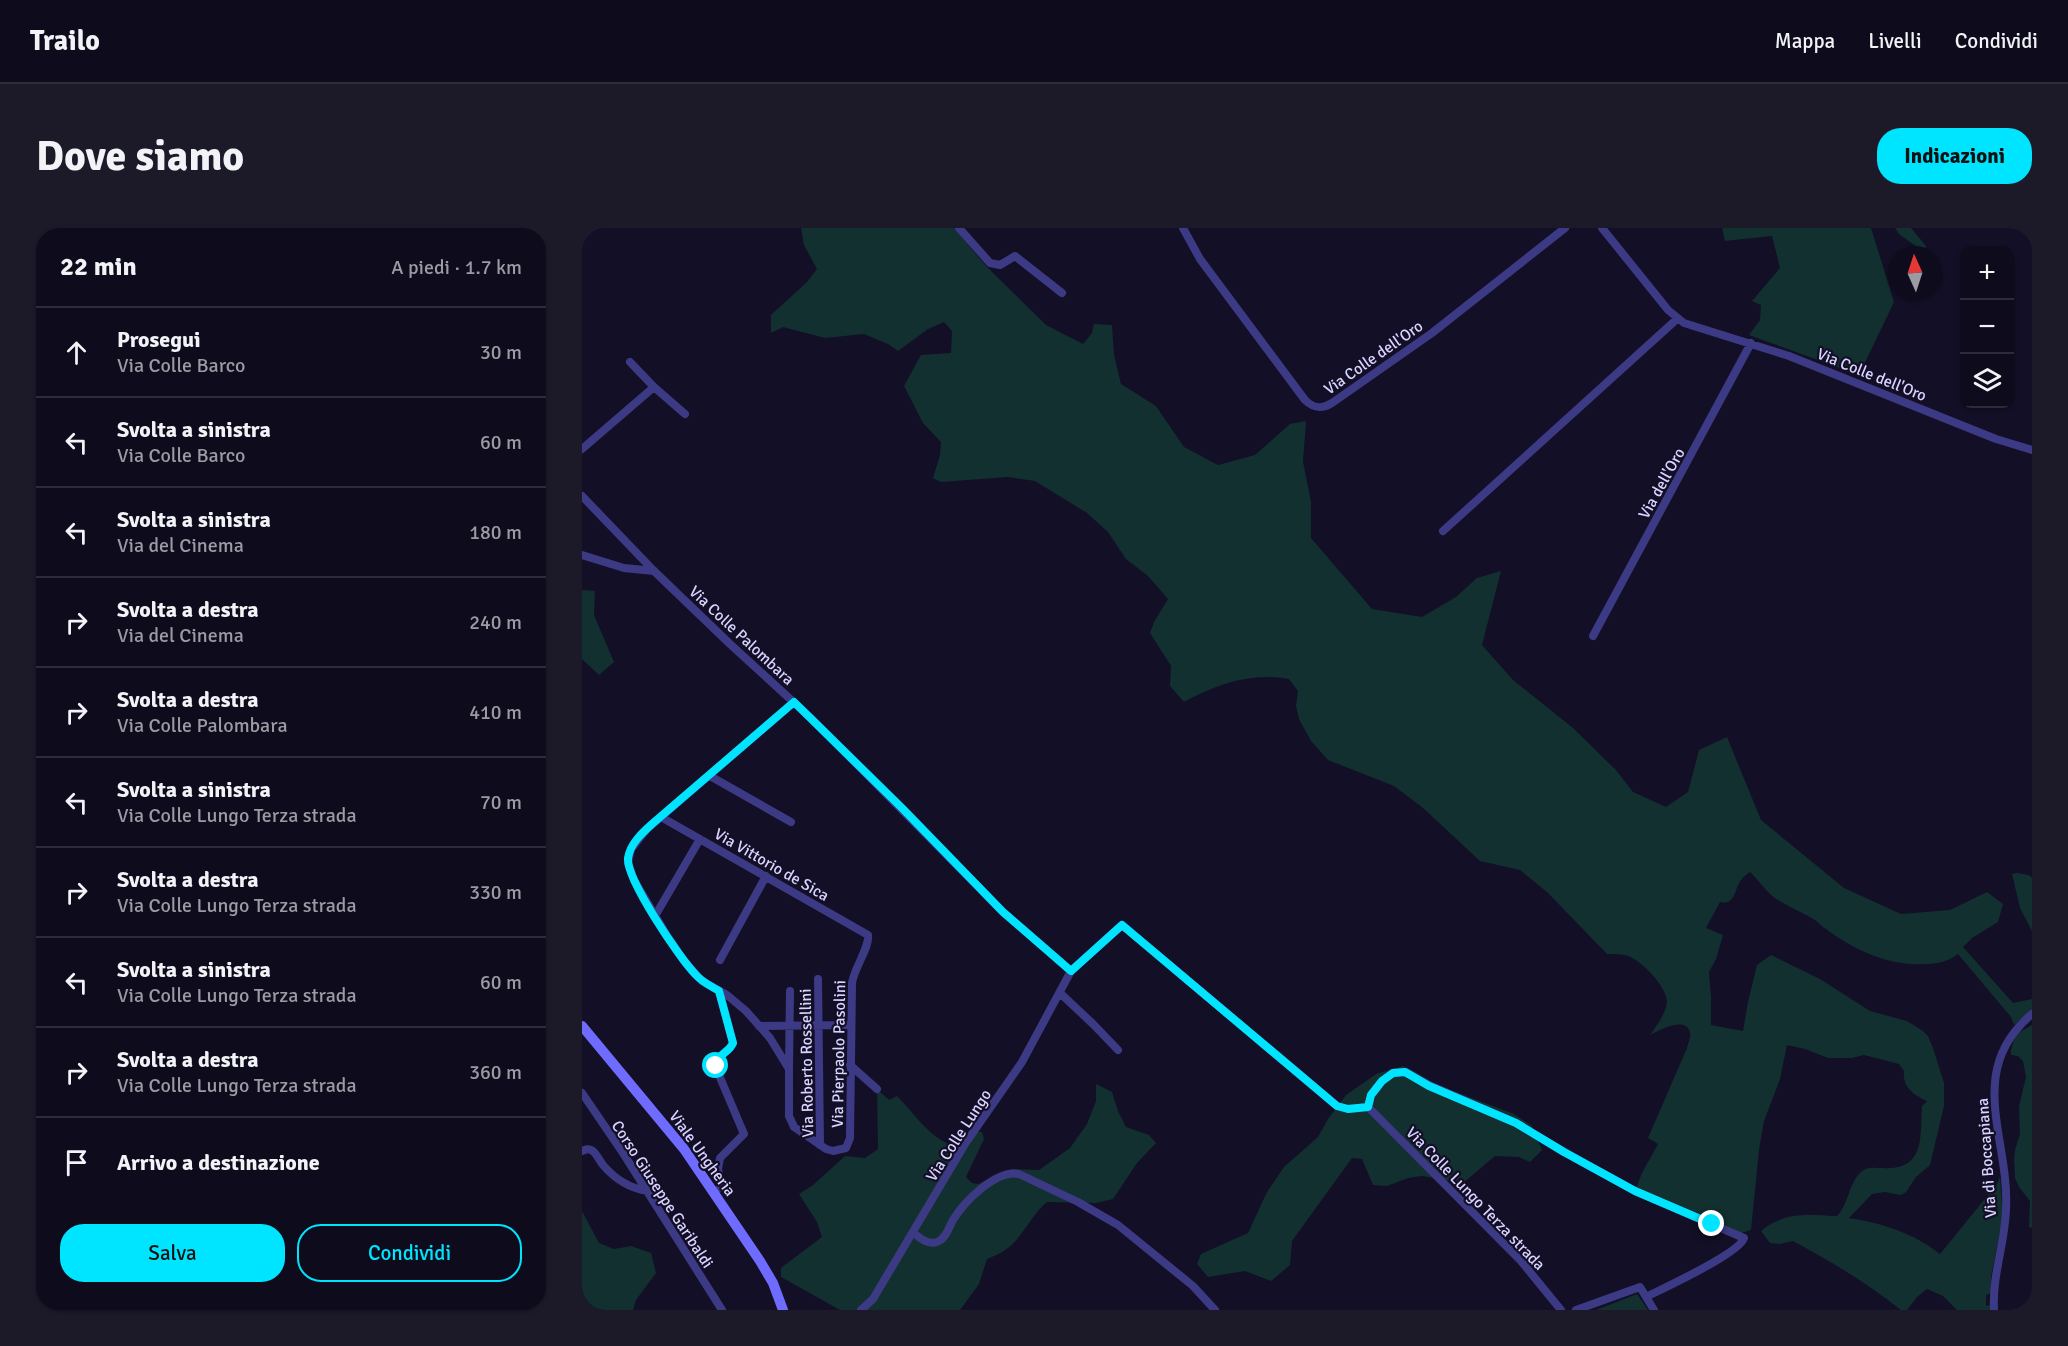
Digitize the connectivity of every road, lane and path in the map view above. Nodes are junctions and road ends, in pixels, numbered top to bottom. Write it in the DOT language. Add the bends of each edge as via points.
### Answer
graph roads {
  1 [pos="959,228"];
  2 [pos="1183,228"];
  3 [pos="1564,228"];
  4 [pos="1602,228"];
  5 [pos="1062,293"];
  6 [pos="1677,319"];
  7 [pos="1751,343"];
  8 [pos="630,362"];
  9 [pos="654,387"];
  10 [pos="685,414"];
  11 [pos="582,449"];
  12 [pos="2032,450"];
  13 [pos="582,496"];
  14 [pos="1443,531"];
  15 [pos="582,555"];
  16 [pos="654,571"];
  17 [pos="1593,636"];
  18 [pos="794,702"];
  19 [pos="710,776"];
  20 [pos="661,817"];
  21 [pos="791,822"];
  22 [pos="700,839"];
  23 [pos="766,876"];
  24 [pos="655,916"];
  25 [pos="868,936"];
  26 [pos="720,960"];
  27 [pos="1071,971"];
  28 [pos="818,979"];
  29 [pos="719,991"];
  30 [pos="790,991"];
  31 [pos="1060,993"];
  32 [pos="2032,1014"];
  33 [pos="790,1025"];
  34 [pos="819,1025"];
  35 [pos="850,1025"];
  36 [pos="582,1026"];
  37 [pos="759,1026"];
  38 [pos="1118,1050"];
  39 [pos="850,1065"];
  40 [pos="789,1069"];
  41 [pos="877,1089"];
  42 [pos="582,1093"];
  43 [pos="1368,1107"];
  44 [pos="820,1145"];
  45 [pos="582,1151"];
  46 [pos="647,1191"];
  47 [pos="714,1193"];
  48 [pos="912,1232"];
  49 [pos="1646,1297"];
  50 [pos="722,1310"];
  51 [pos="783,1310"];
  52 [pos="861,1310"];
  53 [pos="1215,1310"];
  54 [pos="1561,1310"];
  55 [pos="1576,1310"];
  56 [pos="1654,1310"];
  57 [pos="1994,1310"];
  1 -- 5 [label="street" via="990,263 1000,265 1014,256"];
  2 -- 3 [label="street, Via Colle dell'Oro" via="1200,259 1257,336 1305,400 1317,408 1332,403 1432,333"];
  4 -- 6 [label="street, Via Colle dell'Oro"];
  6 -- 7 [label="street, Via Colle dell'Oro"];
  6 -- 14 [label="street"];
  7 -- 12 [label="street, Via Colle dell'Oro" via="1996,440"];
  7 -- 17 [label="street, Via dell'Oro"];
  8 -- 9 [label="street"];
  9 -- 10 [label="street"];
  9 -- 11 [label="street"];
  13 -- 16 [label="street, Via Colle Palombara"];
  15 -- 16 [label="street" via="624,568"];
  16 -- 18 [label="street, Via Colle Palombara"];
  18 -- 19 [label="street"];
  18 -- 27 [label="street, Via Colle Palombara" via="1003,912"];
  19 -- 20 [label="street"];
  19 -- 21 [label="street"];
  20 -- 22 [label="street, Via Vittorio de Sica"];
  20 -- 24 [label="street" via="636,840 628,859 632,876"];
  22 -- 23 [label="street, Via Vittorio de Sica"];
  22 -- 24 [label="street"];
  23 -- 25 [label="street, Via Vittorio de Sica"];
  23 -- 26 [label="street"];
  24 -- 29 [label="street" via="691,970"];
  25 -- 35 [label="street, Via Pierpaolo Pasolini" via="852,980"];
  27 -- 31 [label="street, Via Colle Lungo"];
  27 -- 43 [label="street" via="1122,925 1337,1106"];
  28 -- 34 [label="street, Via Roberto Rossellini"];
  29 -- 37 [label="street" via="741,1006"];
  29 -- 47 [label="street" via="733,1043 718,1058 716,1068 744,1134 721,1156 721,1186"];
  30 -- 33 [label="street"];
  31 -- 38 [label="street"];
  31 -- 48 [label="street, Via Colle Lungo" via="1022,1062 965,1144"];
  32 -- 57 [label="street, Via di Boccapiana" via="2006,1046 1994,1087 2006,1209 1995,1272"];
  33 -- 34 [label="street"];
  33 -- 37 [label="street"];
  33 -- 40 [label="street"];
  34 -- 35 [label="street"];
  34 -- 44 [label="street, Via Roberto Rossellini"];
  35 -- 39 [label="street, Via Pierpaolo Pasolini"];
  36 -- 47 [label="main road, Viale Ungheria" via="676,1138"];
  37 -- 40 [label="street"];
  39 -- 41 [label="street"];
  39 -- 44 [label="street, Via Pierpaolo Pasolini" via="848,1144 844,1150 836,1151"];
  40 -- 44 [label="street" via="791,1123"];
  42 -- 46 [label="street, Corso Giuseppe Garibaldi"];
  43 -- 49 [label="street" via="1371,1095 1382,1081 1393,1073 1405,1072 1516,1123 1635,1191 1744,1238 1718,1259"];
  43 -- 54 [label="street, Via Colle Lungo Terza strada" via="1521,1261"];
  45 -- 46 [label="street" via="591,1150 620,1181"];
  46 -- 50 [label="street, Corso Giuseppe Garibaldi"];
  47 -- 51 [label="main road, Viale Ungheria" via="763,1266"];
  48 -- 52 [label="street, Via Colle Lungo" via="873,1299"];
  48 -- 53 [label="street" via="927,1242 940,1241 959,1212 985,1186 1006,1174 1019,1174 1118,1225 1193,1286"];
  49 -- 55 [label="street" via="1640,1287"];
  49 -- 56 [label="street"];
}
